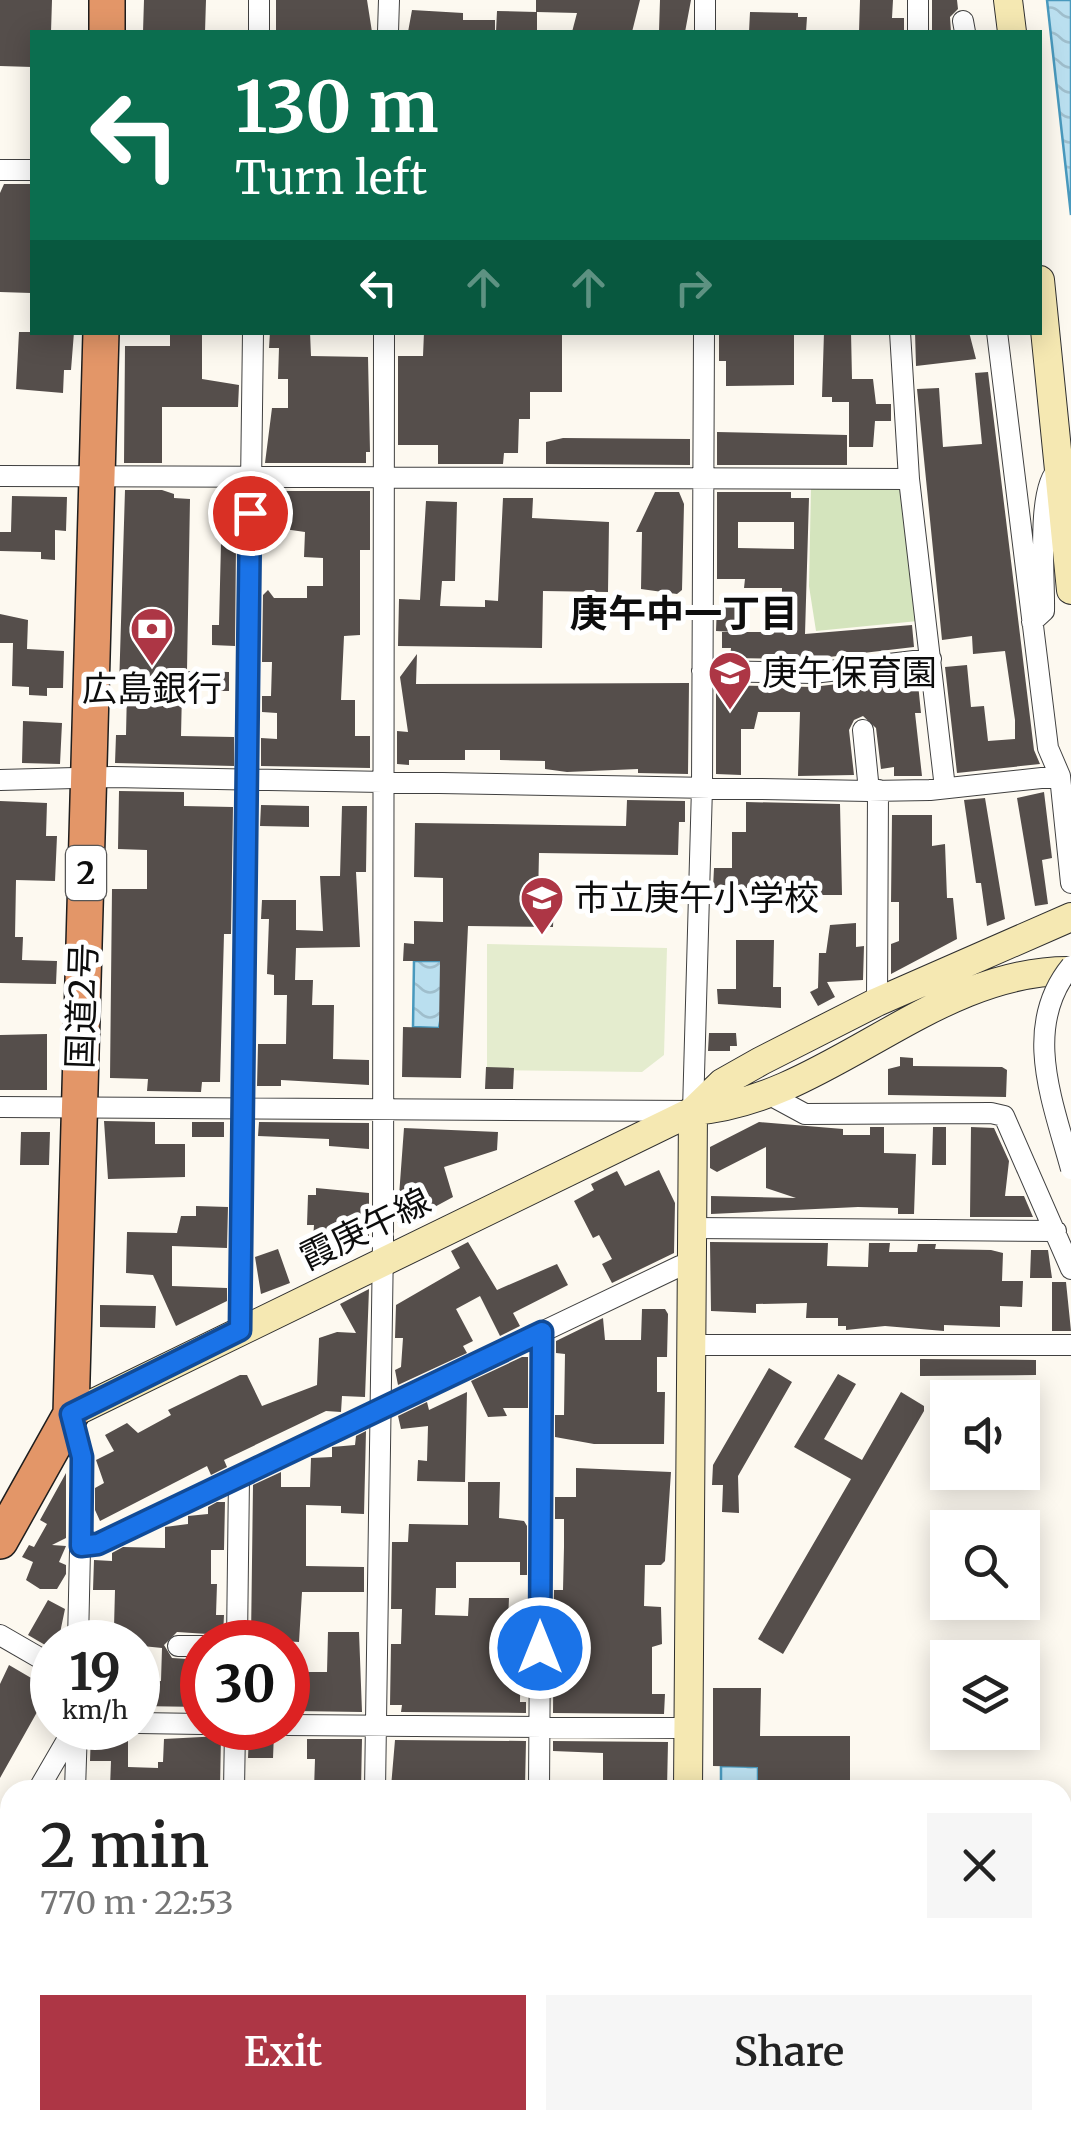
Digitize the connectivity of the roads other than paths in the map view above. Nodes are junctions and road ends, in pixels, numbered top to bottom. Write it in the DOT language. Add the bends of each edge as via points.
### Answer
graph roads {
  1 [pos="108,0"];
  2 [pos="259,0"];
  3 [pos="389,0"];
  4 [pos="705,0"];
  5 [pos="918,0"];
  6 [pos="1008,0"];
  7 [pos="107,30"];
  8 [pos="259,30"];
  9 [pos="388,30"];
  10 [pos="704,30"];
  11 [pos="918,30"];
  12 [pos="1012,30"];
  13 [pos="0,170"];
  14 [pos="30,170"];
  15 [pos="1042,297"];
  16 [pos="100,335"];
  17 [pos="254,335"];
  18 [pos="384,335"];
  19 [pos="704,335"];
  20 [pos="900,335"];
  21 [pos="996,335"];
  22 [pos="1062,469"];
  23 [pos="0,476"];
  24 [pos="96,476"];
  25 [pos="250,476"];
  26 [pos="384,477"];
  27 [pos="702,479"];
  28 [pos="909,479"];
  29 [pos="1071,590"];
  30 [pos="1032,622"];
  31 [pos="930,660"];
  32 [pos="702,672"];
  33 [pos="864,730"];
  34 [pos="1060,776"];
  35 [pos="88,778"];
  36 [pos="0,780"];
  37 [pos="246,780"];
  38 [pos="382,782"];
  39 [pos="702,787"];
  40 [pos="945,788"];
  41 [pos="874,790"];
  42 [pos="1071,883"];
  43 [pos="1071,917"];
  44 [pos="1071,968"];
  45 [pos="877,1002"];
  46 [pos="768,1094"];
  47 [pos="0,1107"];
  48 [pos="79,1107"];
  49 [pos="242,1110"];
  50 [pos="383,1110"];
  51 [pos="692,1111"];
  52 [pos="1071,1170"];
  53 [pos="691,1228"];
  54 [pos="1056,1231"];
  55 [pos="382,1262"];
  56 [pos="691,1266"];
  57 [pos="1071,1269"];
  58 [pos="240,1330"];
  59 [pos="542,1332"];
  60 [pos="1071,1344"];
  61 [pos="690,1345"];
  62 [pos="381,1407"];
  63 [pos="71,1414"];
  64 [pos="239,1477"];
  65 [pos="0,1541"];
  66 [pos="81,1546"];
  67 [pos="79,1620"];
  68 [pos="237,1620"];
  69 [pos="0,1635"];
  70 [pos="30,1652"];
  71 [pos="310,1724"];
  72 [pos="376,1726"];
  73 [pos="540,1727"];
  74 [pos="688,1728"];
  75 [pos="62,1750"];
  76 [pos="75,1750"];
  77 [pos="235,1750"];
  78 [pos="44,1780"];
  79 [pos="75,1780"];
  80 [pos="234,1780"];
  81 [pos="375,1780"];
  82 [pos="539,1780"];
  83 [pos="688,1780"];
  1 -- 7 [label="highway"];
  2 -- 8 [label="street"];
  3 -- 9 [label="street"];
  4 -- 10 [label="street"];
  5 -- 11 [label="street"];
  6 -- 12 [label="street"];
  13 -- 14 [label="street"];
  15 -- 22 [label="street"];
  16 -- 24 [label="highway, 国道2号 / 2"];
  17 -- 25 [label="street"];
  18 -- 26 [label="street"];
  19 -- 27 [label="street"];
  20 -- 28 [label="street"];
  21 -- 30 [label="street"];
  22 -- 29 [label="street"];
  22 -- 30 [label="street" via="1052,474 1046,494 1044,610"];
  23 -- 24 [label="street"];
  24 -- 25 [label="street"];
  24 -- 35 [label="highway, 国道2号 / 2"];
  25 -- 26 [label="street"];
  25 -- 37 [label="street"];
  26 -- 27 [label="street"];
  26 -- 38 [label="street"];
  27 -- 28 [label="street"];
  27 -- 32 [label="street"];
  28 -- 31 [label="street"];
  30 -- 34 [label="street" via="1048,748"];
  31 -- 32 [label="street" via="813,673"];
  31 -- 40 [label="street"];
  32 -- 39 [label="street"];
  33 -- 41 [label="street"];
  34 -- 40 [label="street"];
  34 -- 42 [label="street"];
  35 -- 36 [label="street"];
  35 -- 37 [label="street"];
  35 -- 48 [label="highway, 国道2号 / 2"];
  37 -- 38 [label="street"];
  37 -- 49 [label="street"];
  38 -- 39 [label="street"];
  38 -- 50 [label="street"];
  39 -- 41 [label="street"];
  39 -- 51 [label="street"];
  40 -- 41 [label="street"];
  41 -- 45 [label="street"];
  43 -- 45 [label="street"];
  44 -- 46 [label="street" via="1044,970 931,1008"];
  44 -- 52 [label="street, bridge" via="1055,988 1043,1030 1045,1071"];
  45 -- 51 [label="street" via="722,1083"];
  46 -- 51 [label="street" via="729,1108"];
  46 -- 54 [label="street" via="805,1114 1004,1116"];
  47 -- 48 [label="street"];
  48 -- 49 [label="street"];
  48 -- 63 [label="highway, 国道2号 / 2"];
  49 -- 50 [label="street"];
  49 -- 58 [label="street"];
  50 -- 51 [label="street"];
  50 -- 55 [label="street"];
  51 -- 53 [label="street"];
  51 -- 55 [label="street, 霞庚午線"];
  53 -- 54 [label="street"];
  53 -- 56 [label="street"];
  54 -- 57 [label="street"];
  55 -- 58 [label="street, 霞庚午線"];
  55 -- 62 [label="street"];
  56 -- 59 [label="street"];
  56 -- 61 [label="street"];
  58 -- 63 [label="street, 霞庚午線"];
  59 -- 62 [label="street"];
  59 -- 73 [label="street"];
  60 -- 61 [label="street"];
  61 -- 74 [label="street"];
  62 -- 64 [label="street"];
  62 -- 72 [label="street"];
  63 -- 65 [label="highway, 国道2号 / 2"];
  63 -- 66 [label="street" via="82,1457"];
  64 -- 66 [label="street"];
  64 -- 68 [label="street"];
  66 -- 67 [label="street"];
  69 -- 70 [label="street"];
  71 -- 72 [label="street"];
  72 -- 73 [label="street"];
  72 -- 81 [label="street"];
  73 -- 74 [label="street"];
  73 -- 82 [label="street"];
  74 -- 83 [label="street"];
  75 -- 78 [label="street"];
  76 -- 79 [label="street"];
  77 -- 80 [label="street"];
}
